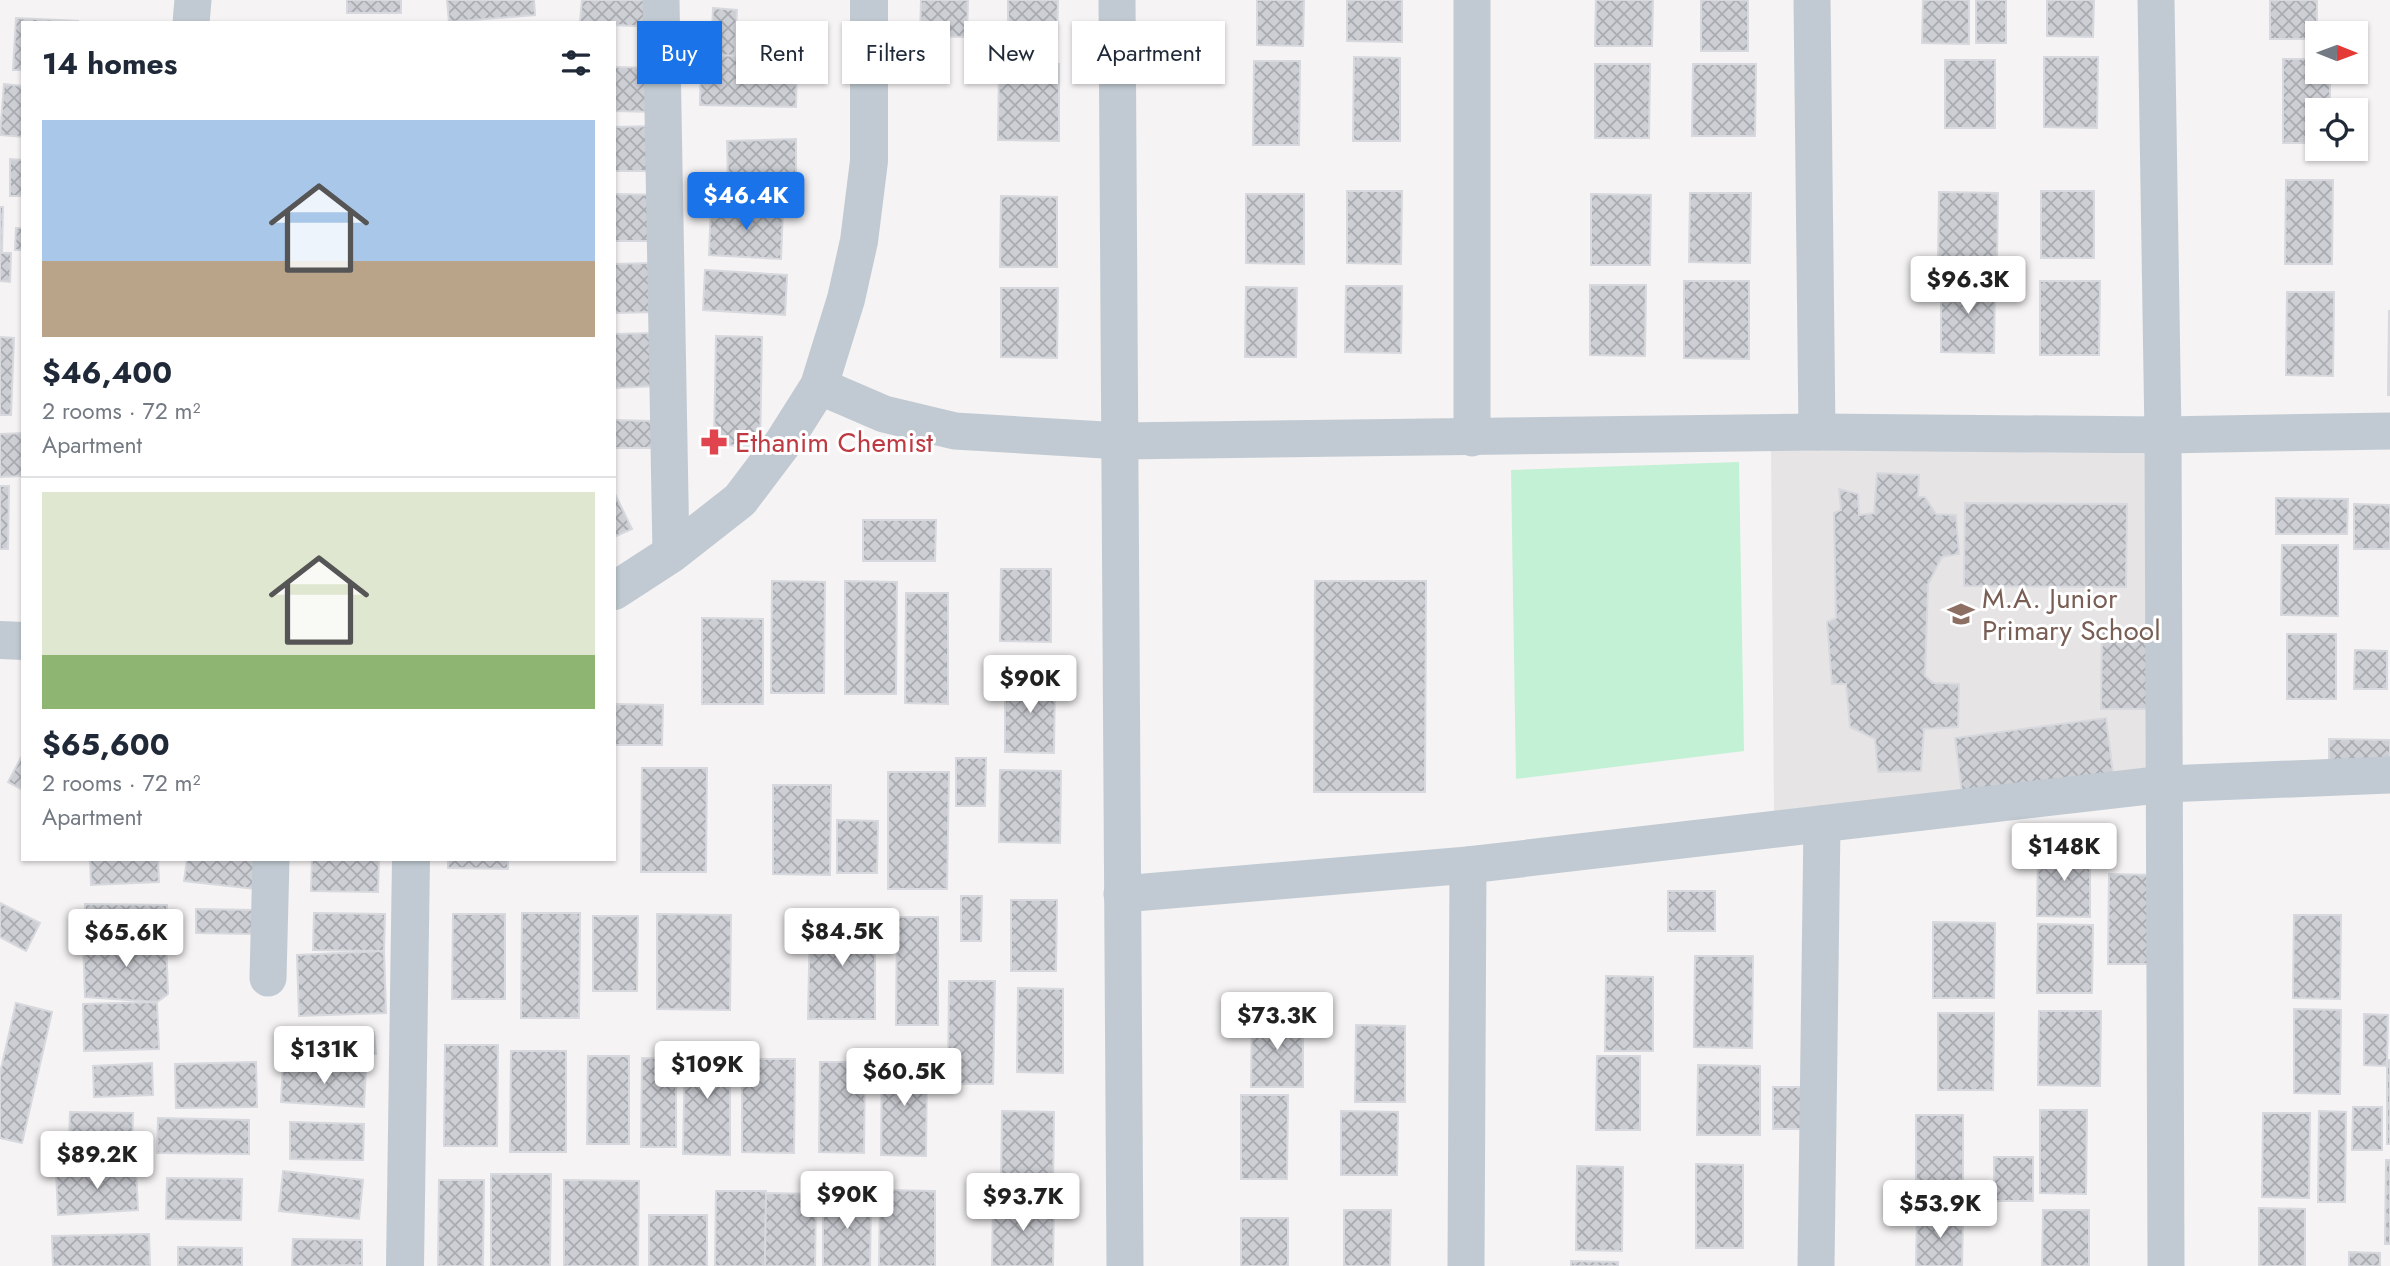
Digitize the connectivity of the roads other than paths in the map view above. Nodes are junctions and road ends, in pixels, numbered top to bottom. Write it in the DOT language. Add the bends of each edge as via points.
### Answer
graph roads {
  1 [pos="193,0"];
  2 [pos="661,0"];
  3 [pos="869,0"];
  4 [pos="1117,0"];
  5 [pos="1472,0"];
  6 [pos="1812,0"];
  7 [pos="2157,0"];
  8 [pos="191,21"];
  9 [pos="819,386"];
  10 [pos="2390,431"];
  11 [pos="1817,432"];
  12 [pos="2163,435"];
  13 [pos="1472,438"];
  14 [pos="1121,441"];
  15 [pos="671,554"];
  16 [pos="616,590"];
  17 [pos="0,640"];
  18 [pos="21,641"];
  19 [pos="2390,775"];
  20 [pos="2165,785"];
  21 [pos="1822,824"];
  22 [pos="271,861"];
  23 [pos="411,861"];
  24 [pos="1468,864"];
  25 [pos="1122,894"];
  26 [pos="268,978"];
  27 [pos="405,1266"];
  28 [pos="1125,1266"];
  29 [pos="1466,1266"];
  30 [pos="1816,1266"];
  31 [pos="2166,1266"];
  1 -- 8 [label="street"];
  2 -- 15 [label="street"];
  3 -- 9 [label="street" via="869,162 859,241"];
  4 -- 14 [label="street"];
  5 -- 13 [label="street"];
  6 -- 11 [label="street"];
  7 -- 12 [label="street"];
  9 -- 14 [label="street" via="884,414 955,431"];
  9 -- 15 [label="street" via="740,500"];
  10 -- 12 [label="street"];
  11 -- 12 [label="street"];
  11 -- 13 [label="street"];
  12 -- 20 [label="street"];
  13 -- 14 [label="street"];
  14 -- 25 [label="street"];
  15 -- 16 [label="street"];
  17 -- 18 [label="street"];
  19 -- 20 [label="street"];
  20 -- 21 [label="street"];
  20 -- 31 [label="street"];
  21 -- 24 [label="street"];
  21 -- 30 [label="street"];
  22 -- 26 [label="street"];
  23 -- 27 [label="street"];
  24 -- 25 [label="street"];
  24 -- 29 [label="street"];
  25 -- 28 [label="street"];
}
